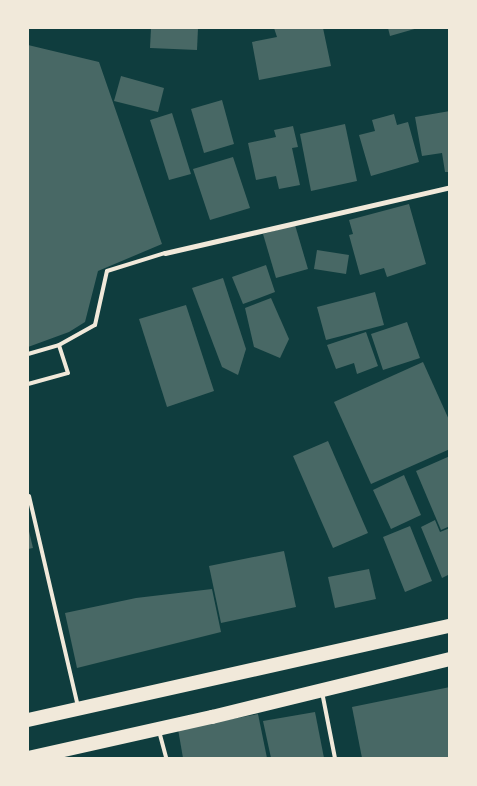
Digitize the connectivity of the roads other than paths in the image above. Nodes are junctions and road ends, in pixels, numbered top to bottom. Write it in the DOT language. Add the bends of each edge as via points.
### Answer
graph roads {
  1 [pos="450,188"];
  2 [pos="165,253"];
  3 [pos="59,345"];
  4 [pos="28,354"];
  5 [pos="28,384"];
  6 [pos="29,496"];
  7 [pos="450,626"];
  8 [pos="450,659"];
  9 [pos="321,690"];
  10 [pos="79,707"];
  11 [pos="28,720"];
  12 [pos="159,729"];
  13 [pos="28,758"];
  14 [pos="166,758"];
  15 [pos="336,758"];
  1 -- 2 [label="street"];
  2 -- 3 [label="lane" via="107,271 95,325"];
  3 -- 4 [label="lane"];
  3 -- 5 [label="lane" via="68,374"];
  6 -- 10 [label="lane"];
  7 -- 10 [label="highway"];
  8 -- 9 [label="highway"];
  9 -- 12 [label="highway"];
  9 -- 15 [label="lane"];
  10 -- 11 [label="highway"];
  12 -- 13 [label="highway"];
  12 -- 14 [label="lane"];
}
